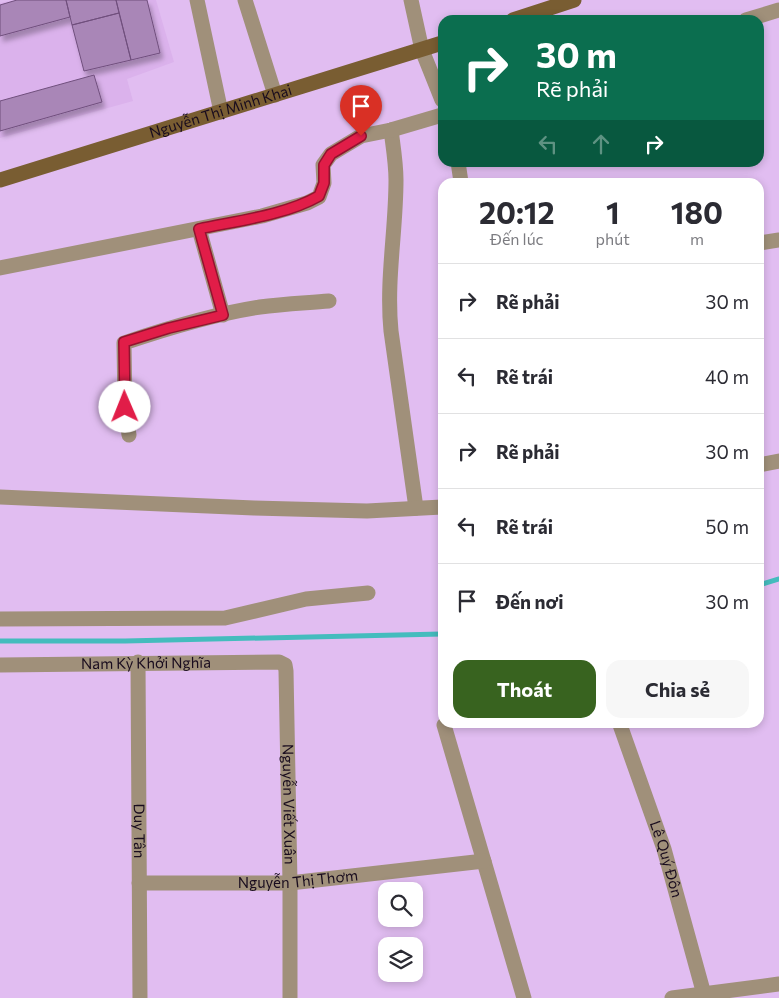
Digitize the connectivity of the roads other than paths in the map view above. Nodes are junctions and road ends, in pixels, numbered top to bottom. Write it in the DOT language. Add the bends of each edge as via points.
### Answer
graph roads {
  1 [pos="197,0"];
  2 [pos="245,0"];
  3 [pos="411,0"];
  4 [pos="574,0"];
  5 [pos="779,10"];
  6 [pos="528,15"];
  7 [pos="762,15"];
  8 [pos="438,44"];
  9 [pos="422,50"];
  10 [pos="438,90"];
  11 [pos="275,95"];
  12 [pos="222,112"];
  13 [pos="438,116"];
  14 [pos="391,130"];
  15 [pos="0,180"];
  16 [pos="199,229"];
  17 [pos="779,240"];
  18 [pos="764,242"];
  19 [pos="0,268"];
  20 [pos="329,301"];
  21 [pos="223,315"];
  22 [pos="130,435"];
  23 [pos="764,465"];
  24 [pos="778,465"];
  25 [pos="0,497"];
  26 [pos="438,506"];
  27 [pos="416,508"];
  28 [pos="368,593"];
  29 [pos="0,619"];
  30 [pos="138,662"];
  31 [pos="0,665"];
  32 [pos="286,671"];
  33 [pos="445,728"];
  34 [pos="621,728"];
  35 [pos="484,861"];
  36 [pos="139,883"];
  37 [pos="290,883"];
  38 [pos="779,984"];
  39 [pos="705,996"];
  40 [pos="140,998"];
  41 [pos="290,998"];
  42 [pos="524,998"];
  43 [pos="672,998"];
  1 -- 12 [label="street"];
  2 -- 11 [label="street"];
  3 -- 9 [label="street"];
  4 -- 6 [label="main road"];
  5 -- 7 [label="street"];
  8 -- 9 [label="main road, Nguyễn Thị Minh Khai"];
  9 -- 10 [label="street"];
  9 -- 11 [label="main road, Nguyễn Thị Minh Khai"];
  11 -- 12 [label="main road, Nguyễn Thị Minh Khai"];
  12 -- 15 [label="main road, Nguyễn Thị Minh Khai"];
  13 -- 14 [label="street"];
  14 -- 16 [label="street" via="361,136 331,154 324,165 324,183 319,196 307,203"];
  14 -- 27 [label="street" via="396,180 389,312"];
  16 -- 19 [label="street"];
  16 -- 21 [label="street"];
  17 -- 18 [label="street"];
  20 -- 21 [label="street" via="261,307"];
  21 -- 22 [label="street" via="124,342 125,407"];
  23 -- 24 [label="street"];
  25 -- 27 [label="street" via="273,509 367,511"];
  26 -- 27 [label="street"];
  28 -- 29 [label="street" via="306,599 225,618"];
  30 -- 31 [label="street, Nam Kỳ Khởi Nghĩa"];
  30 -- 32 [label="street, Nam Kỳ Khởi Nghĩa" via="279,662 285,665"];
  30 -- 36 [label="street, Duy Tân"];
  32 -- 37 [label="street, Nguyễn Viết Xuân"];
  33 -- 35 [label="street"];
  34 -- 39 [label="street, Lê Quý Đôn" via="664,848"];
  35 -- 37 [label="street, Nguyễn Thị Thơm"];
  35 -- 42 [label="street"];
  36 -- 37 [label="street, Nguyễn Thị Thơm"];
  36 -- 40 [label="street, Duy Tân"];
  37 -- 41 [label="street, Nguyễn Viết Xuân"];
  38 -- 39 [label="street"];
  39 -- 43 [label="street"];
}
